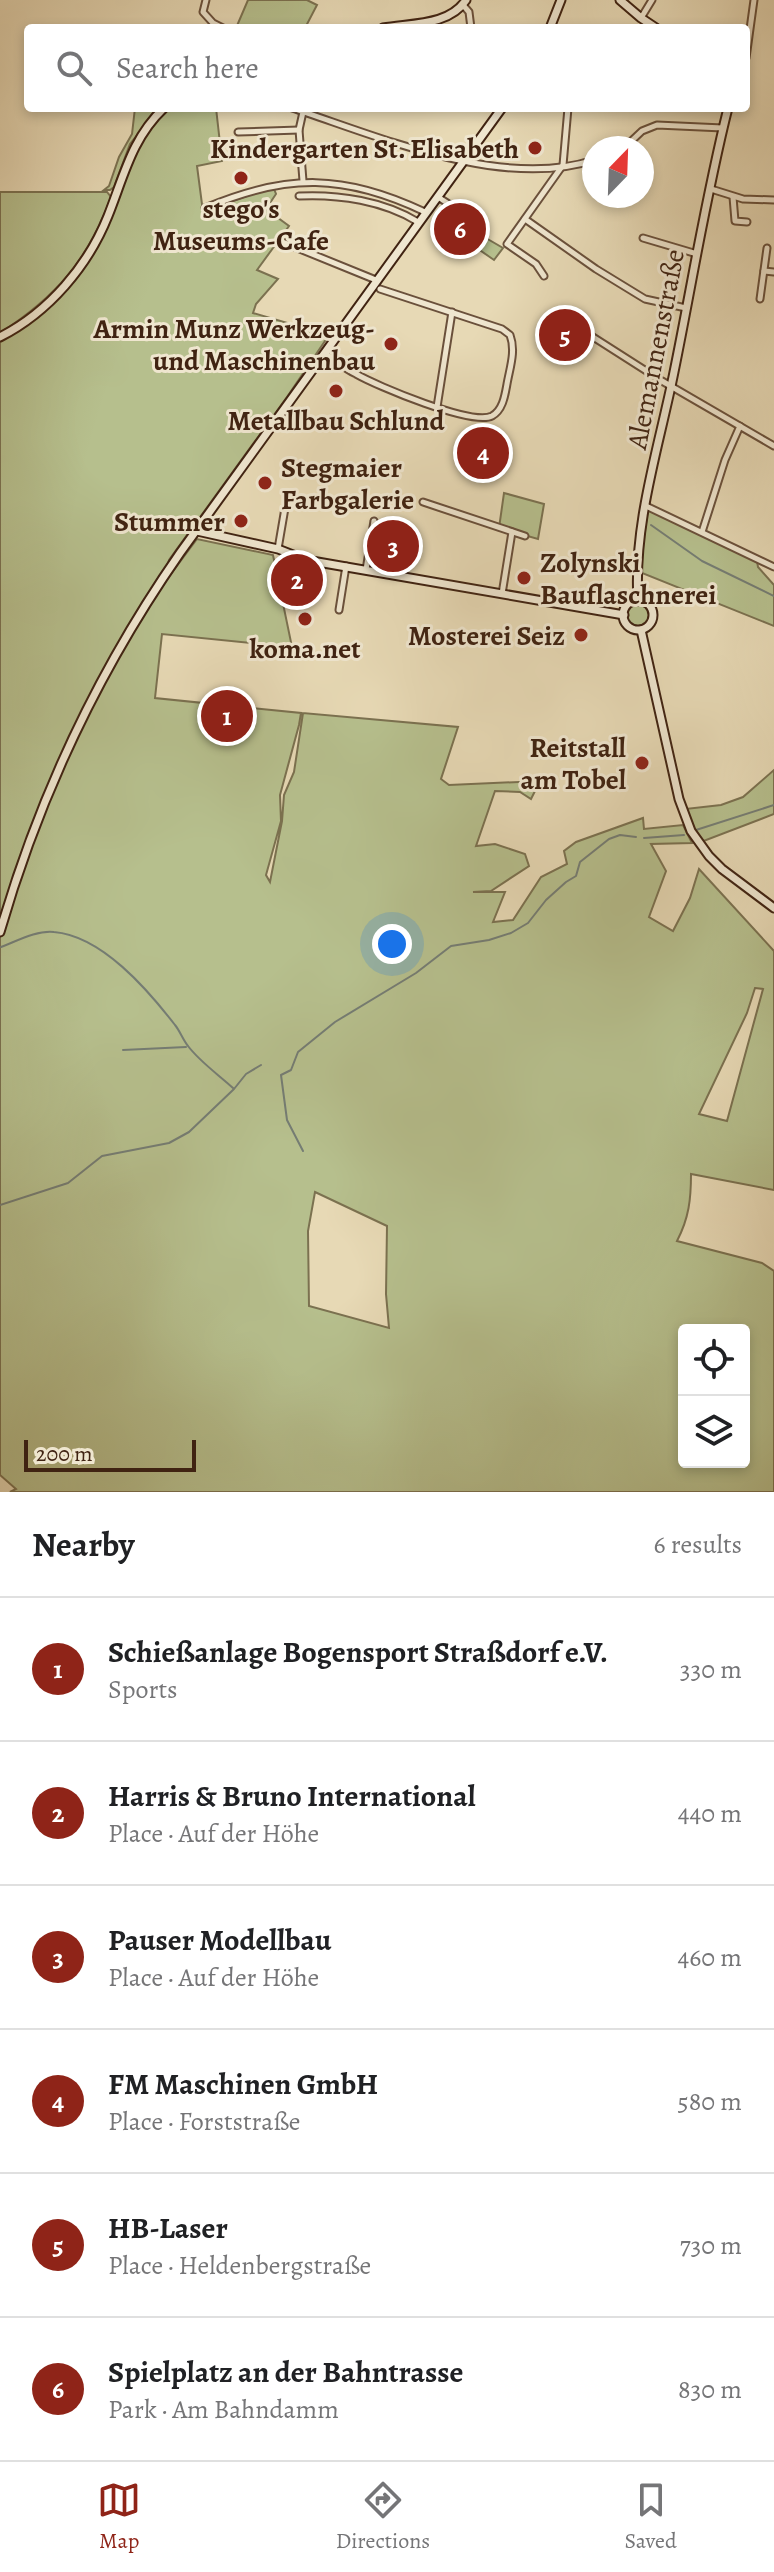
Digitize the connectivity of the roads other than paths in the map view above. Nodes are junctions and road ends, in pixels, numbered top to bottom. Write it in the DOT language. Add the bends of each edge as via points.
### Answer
graph roads {
  1 [pos="206,0"];
  2 [pos="561,0"];
  3 [pos="620,0"];
  4 [pos="652,0"];
  5 [pos="754,0"];
  6 [pos="464,3"];
  7 [pos="641,18"];
  8 [pos="217,24"];
  9 [pos="408,24"];
  10 [pos="470,24"];
  11 [pos="552,24"];
  12 [pos="650,24"];
  13 [pos="750,29"];
  14 [pos="160,112"];
  15 [pos="303,112"];
  16 [pos="499,112"];
  17 [pos="568,112"];
  18 [pos="727,112"];
  19 [pos="723,128"];
  20 [pos="299,130"];
  21 [pos="238,132"];
  22 [pos="637,136"];
  23 [pos="463,163"];
  24 [pos="582,163"];
  25 [pos="560,169"];
  26 [pos="303,181"];
  27 [pos="711,189"];
  28 [pos="299,196"];
  29 [pos="437,196"];
  30 [pos="733,197"];
  31 [pos="774,200"];
  32 [pos="205,208"];
  33 [pos="425,212"];
  34 [pos="525,219"];
  35 [pos="475,221"];
  36 [pos="418,222"];
  37 [pos="747,222"];
  38 [pos="643,238"];
  39 [pos="280,241"];
  40 [pos="767,248"];
  41 [pos="697,254"];
  42 [pos="764,271"];
  43 [pos="774,272"];
  44 [pos="544,276"];
  45 [pos="376,280"];
  46 [pos="380,289"];
  47 [pos="760,299"];
  48 [pos="686,308"];
  49 [pos="452,312"];
  50 [pos="568,321"];
  51 [pos="0,337"];
  52 [pos="324,353"];
  53 [pos="671,384"];
  54 [pos="437,407"];
  55 [pos="740,426"];
  56 [pos="774,446"];
  57 [pos="423,502"];
  58 [pos="646,506"];
  59 [pos="285,508"];
  60 [pos="374,521"];
  61 [pos="197,531"];
  62 [pos="512,532"];
  63 [pos="702,532"];
  64 [pos="525,536"];
  65 [pos="278,549"];
  66 [pos="346,566"];
  67 [pos="774,567"];
  68 [pos="366,570"];
  69 [pos="502,594"];
  70 [pos="638,601"];
  71 [pos="339,610"];
  72 [pos="624,615"];
  73 [pos="641,630"];
  74 [pos="774,908"];
  75 [pos="0,932"];
  1 -- 8 [label="street" via="203,12"];
  2 -- 11 [label="street"];
  3 -- 7 [label="street"];
  4 -- 7 [label="street"];
  5 -- 13 [label="street"];
  6 -- 9 [label="street" via="445,18"];
  6 -- 10 [label="street"];
  7 -- 12 [label="street"];
  14 -- 51 [label="street" via="136,142 83,263 42,309"];
  15 -- 20 [label="street"];
  15 -- 23 [label="street"];
  16 -- 23 [label="street"];
  17 -- 25 [label="street"];
  18 -- 19 [label="street, Alemannenstraße"];
  19 -- 22 [label="street" via="657,125"];
  19 -- 27 [label="street, Alemannenstraße"];
  20 -- 21 [label="street"];
  20 -- 26 [label="street"];
  23 -- 25 [label="street"];
  23 -- 29 [label="street"];
  24 -- 25 [label="street"];
  25 -- 34 [label="street"];
  26 -- 32 [label="street" via="263,187"];
  26 -- 33 [label="street" via="362,188"];
  27 -- 30 [label="street"];
  27 -- 41 [label="street, Alemannenstraße"];
  28 -- 36 [label="street" via="356,200"];
  29 -- 33 [label="street"];
  29 -- 35 [label="street"];
  30 -- 31 [label="street"];
  30 -- 37 [label="street" via="735,221"];
  33 -- 36 [label="street"];
  34 -- 44 [label="street" via="507,244"];
  34 -- 48 [label="street" via="645,299"];
  36 -- 45 [label="street"];
  38 -- 41 [label="street"];
  39 -- 45 [label="street"];
  40 -- 42 [label="street"];
  41 -- 48 [label="street, Alemannenstraße"];
  42 -- 43 [label="street"];
  42 -- 47 [label="street"];
  45 -- 52 [label="street"];
  46 -- 49 [label="street"];
  48 -- 53 [label="street, Alemannenstraße"];
  49 -- 54 [label="street"];
  49 -- 54 [label="street" via="502,329 510,335 513,354 503,402 494,415 483,419"];
  50 -- 53 [label="street"];
  52 -- 54 [label="street" via="355,374"];
  52 -- 61 [label="street"];
  53 -- 55 [label="street"];
  53 -- 58 [label="street, Alemannenstraße"];
  55 -- 56 [label="street"];
  55 -- 63 [label="street"];
  57 -- 62 [label="street"];
  58 -- 63 [label="street"];
  58 -- 70 [label="street, Alemannenstraße" via="638,553"];
  59 -- 65 [label="street"];
  60 -- 68 [label="street"];
  61 -- 65 [label="street"];
  61 -- 75 [label="street" via="133,624 88,705 37,825"];
  62 -- 64 [label="street"];
  62 -- 69 [label="street"];
  63 -- 67 [label="street"];
  65 -- 66 [label="street"];
  66 -- 68 [label="street"];
  66 -- 71 [label="street"];
  68 -- 69 [label="street"];
  69 -- 72 [label="street"];
  70 -- 72 [label="street" via="627,606"];
  70 -- 73 [label="street, Alemannenstraße" via="647,603 653,614"];
  72 -- 73 [label="street" via="629,627"];
  73 -- 74 [label="street, Alemannenstraße" via="691,831 709,856"];
}
